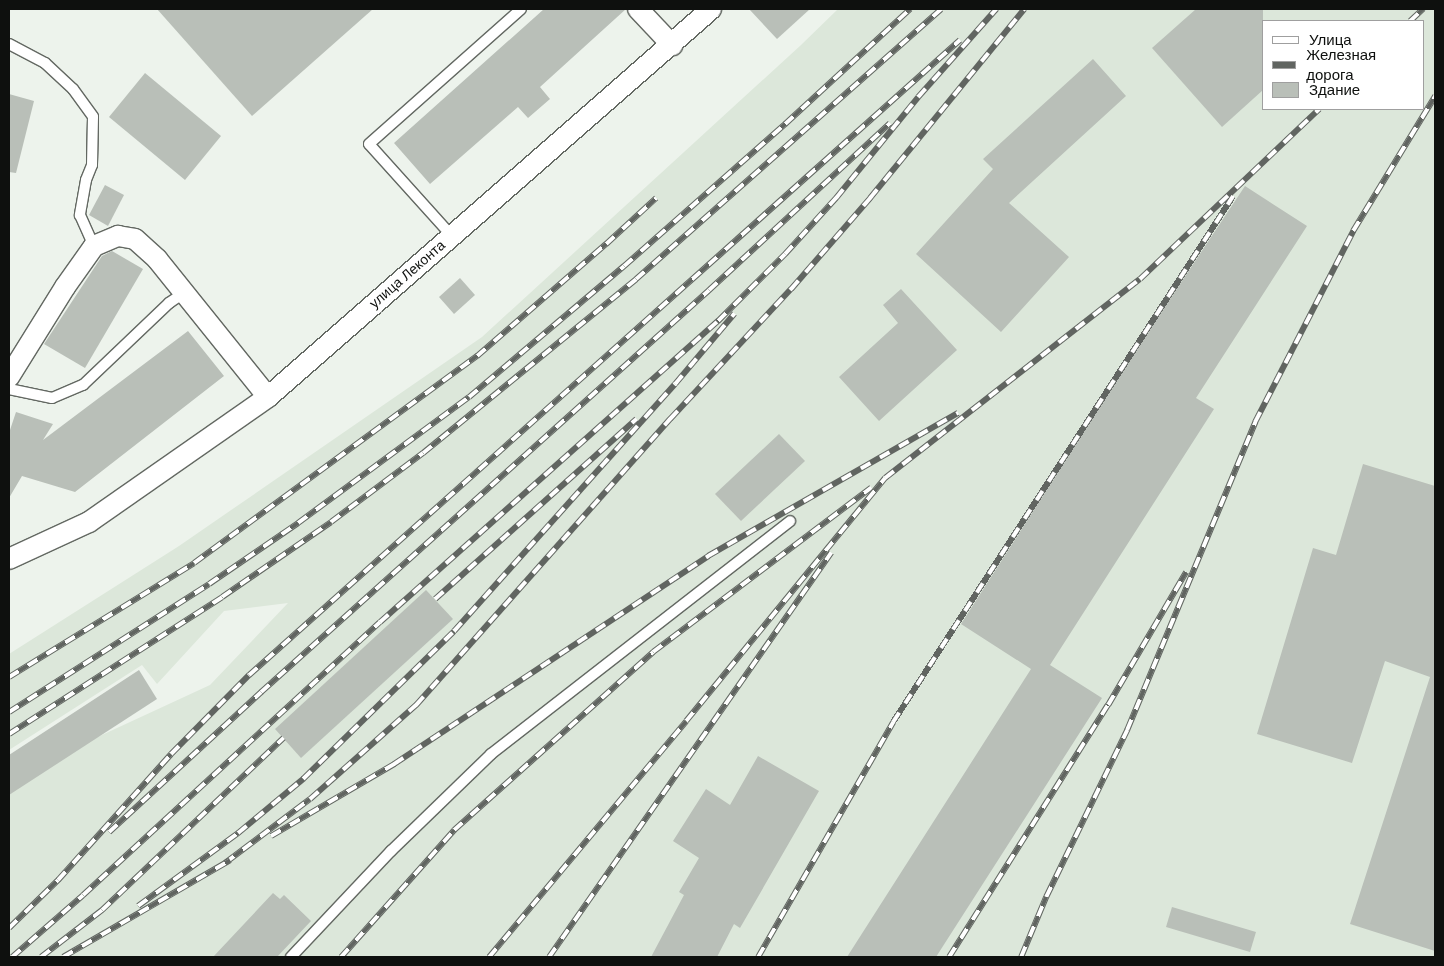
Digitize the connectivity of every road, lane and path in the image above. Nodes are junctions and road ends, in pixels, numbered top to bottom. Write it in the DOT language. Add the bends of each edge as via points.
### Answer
graph roads {
  1 [pos="521,9"];
  2 [pos="638,9"];
  3 [pos="711,9"];
  4 [pos="9,44"];
  5 [pos="672,45"];
  6 [pos="451,236"];
  7 [pos="94,246"];
  8 [pos="184,293"];
  9 [pos="9,377"];
  10 [pos="9,389"];
  11 [pos="268,397"];
  12 [pos="790,521"];
  13 [pos="9,559"];
  14 [pos="291,957"];
  1 -- 6 [label="lane" via="369,144"];
  2 -- 5 [label="street"];
  3 -- 5 [label="street, улица Леконта"];
  4 -- 7 [label="lane" via="45,63 73,90 93,116 92,165 80,215"];
  5 -- 6 [label="street, улица Леконта"];
  6 -- 11 [label="street, улица Леконта"];
  7 -- 8 [label="street" via="118,236 135,239 157,259"];
  7 -- 9 [label="street"];
  8 -- 10 [label="lane" via="169,303 83,385 52,398"];
  8 -- 11 [label="street"];
  11 -- 13 [label="street, улица Леконта" via="89,522"];
  12 -- 14 [label="lane" via="491,754 391,851"];
}
